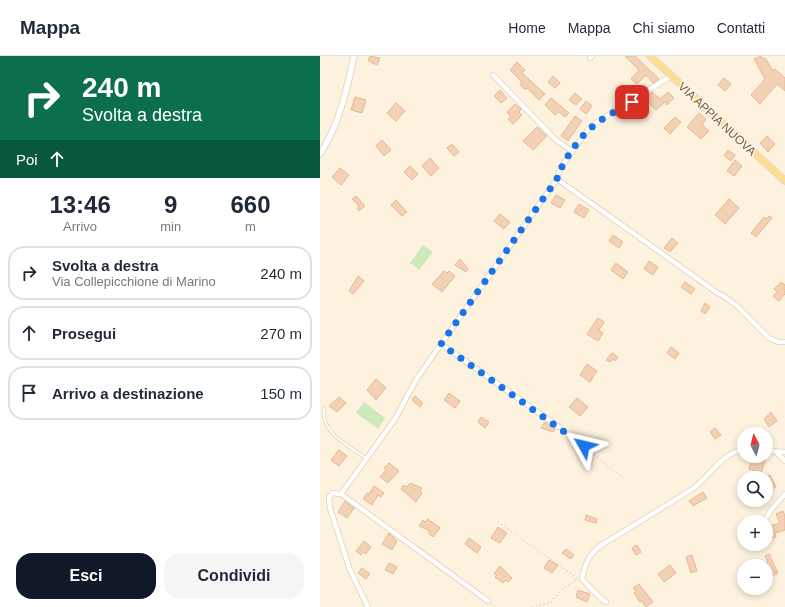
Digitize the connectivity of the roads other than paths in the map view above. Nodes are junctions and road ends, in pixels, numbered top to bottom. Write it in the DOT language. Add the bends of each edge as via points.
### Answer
graph roads {
  1 [pos="354,56"];
  2 [pos="650,56"];
  3 [pos="493,75"];
  4 [pos="671,76"];
  5 [pos="572,151"];
  6 [pos="320,154"];
  7 [pos="557,179"];
  8 [pos="785,181"];
  9 [pos="785,342"];
  10 [pos="441,344"];
  11 [pos="324,408"];
  12 [pos="559,427"];
  13 [pos="737,451"];
  14 [pos="773,452"];
  15 [pos="785,452"];
  16 [pos="777,453"];
  17 [pos="366,458"];
  18 [pos="785,461"];
  19 [pos="341,494"];
  20 [pos="785,494"];
  21 [pos="768,515"];
  22 [pos="488,601"];
  23 [pos="606,602"];
  24 [pos="368,607"];
  1 -- 6 [label="street" via="347,88 334,126"];
  2 -- 4 [label="main road, VIA APPIA NUOVA"];
  3 -- 5 [label="street" via="556,140"];
  4 -- 5 [label="street" via="594,124"];
  4 -- 8 [label="main road, VIA APPIA NUOVA"];
  5 -- 7 [label="street" via="559,171"];
  7 -- 9 [label="street" via="736,305 768,338"];
  7 -- 10 [label="street"];
  10 -- 12 [label="street"];
  10 -- 17 [label="street" via="416,380 395,419"];
  11 -- 17 [label="lane" via="323,421 328,431"];
  13 -- 23 [label="street" via="723,459 691,490 596,549 586,562 580,578"];
  14 -- 16 [label="street"];
  15 -- 16 [label="street"];
  16 -- 18 [label="street"];
  17 -- 19 [label="street"];
  19 -- 22 [label="street"];
  19 -- 24 [label="street" via="330,495 330,508 350,570"];
  20 -- 21 [label="street"];
}
